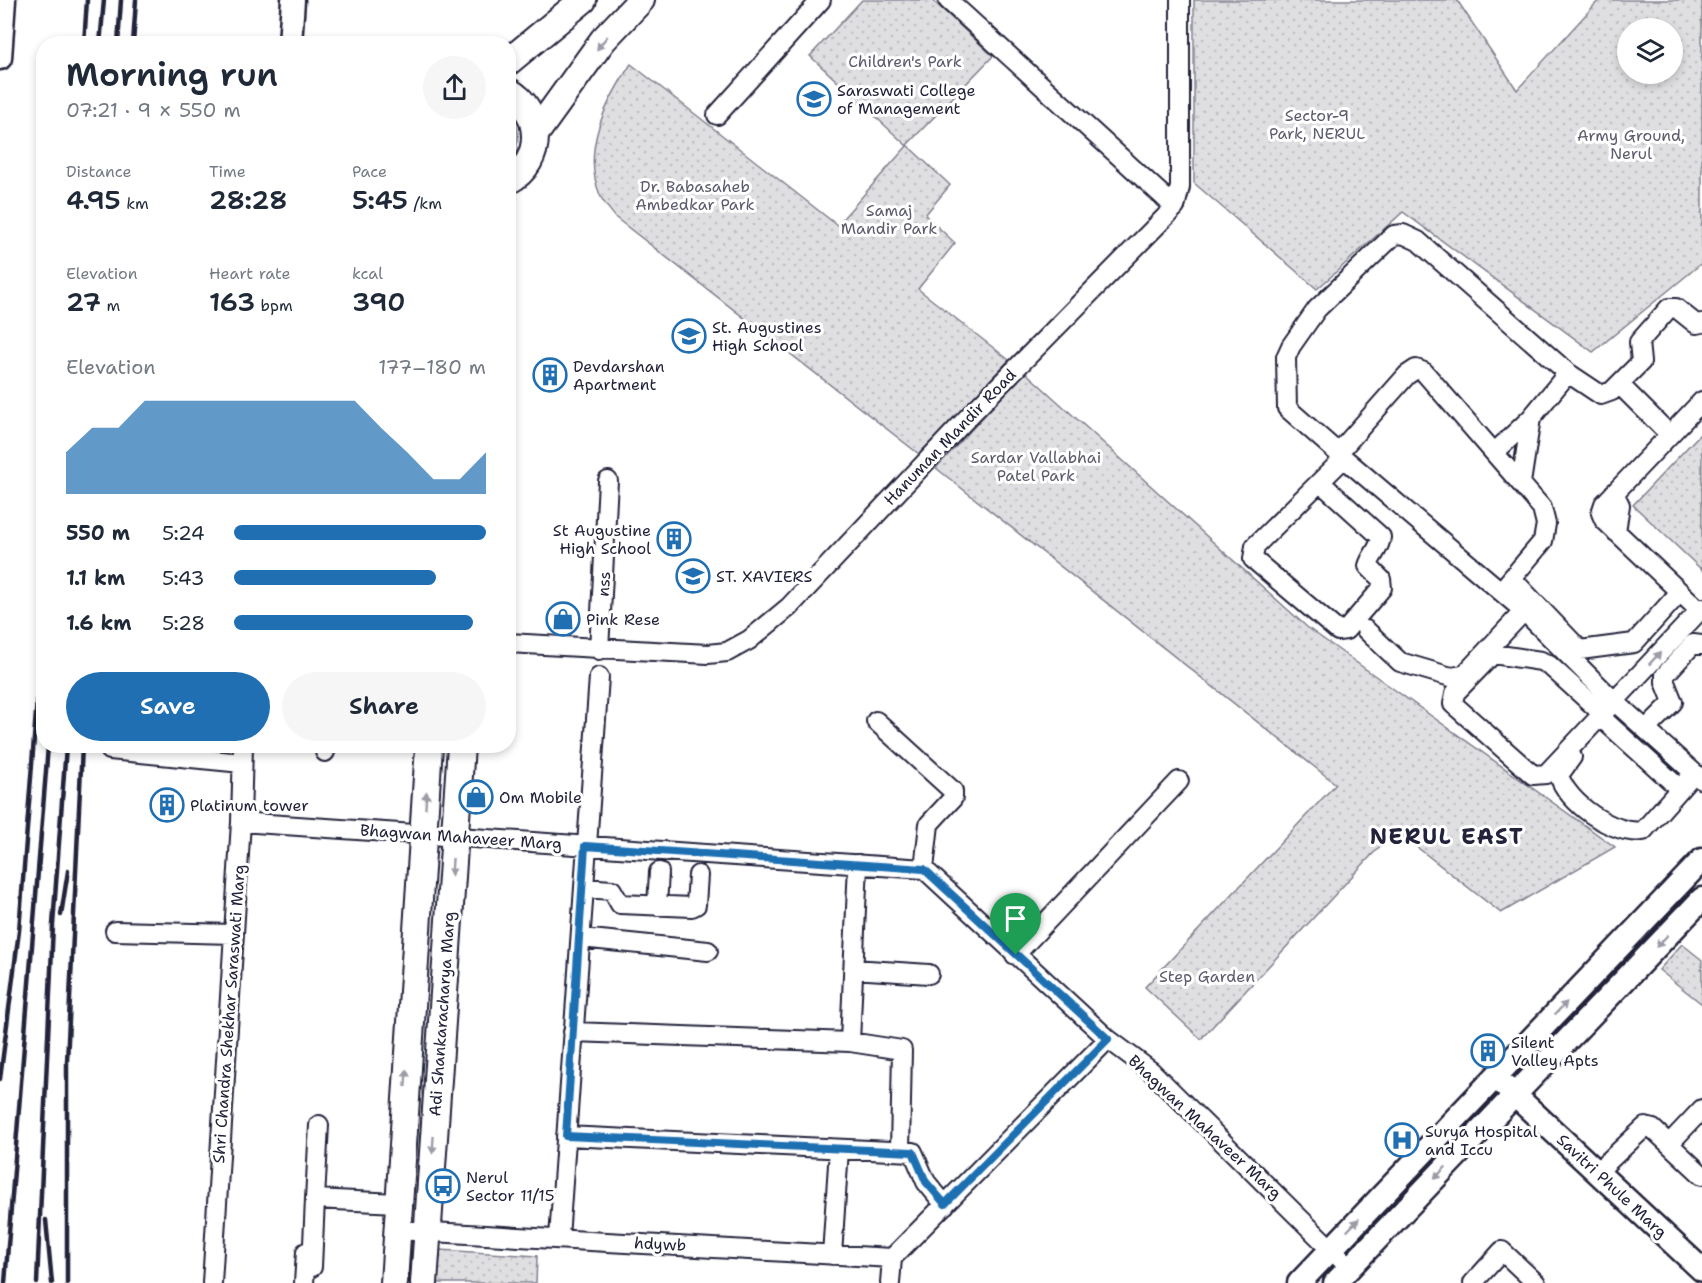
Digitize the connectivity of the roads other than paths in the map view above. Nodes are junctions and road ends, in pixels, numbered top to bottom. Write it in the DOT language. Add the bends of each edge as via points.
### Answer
graph roads {
  1 [pos="4,0"];
  2 [pos="293,0"];
  3 [pos="583,0"];
  4 [pos="641,0"];
  5 [pos="821,0"];
  6 [pos="948,0"];
  7 [pos="1180,0"];
  8 [pos="291,36"];
  9 [pos="516,55"];
  10 [pos="0,58"];
  11 [pos="516,97"];
  12 [pos="717,115"];
  13 [pos="536,133"];
  14 [pos="516,178"];
  15 [pos="1175,207"];
  16 [pos="1702,323"];
  17 [pos="1568,373"];
  18 [pos="1619,384"];
  19 [pos="1702,401"];
  20 [pos="1531,418"];
  21 [pos="1669,434"];
  22 [pos="1495,452"];
  23 [pos="1341,456"];
  24 [pos="608,481"];
  25 [pos="1320,482"];
  26 [pos="1521,483"];
  27 [pos="1506,585"];
  28 [pos="1680,592"];
  29 [pos="1701,610"];
  30 [pos="1524,611"];
  31 [pos="1366,630"];
  32 [pos="516,644"];
  33 [pos="1702,645"];
  34 [pos="599,650"];
  35 [pos="598,677"];
  36 [pos="1611,710"];
  37 [pos="876,721"];
  38 [pos="1650,725"];
  39 [pos="154,753"];
  40 [pos="429,753"];
  41 [pos="460,753"];
  42 [pos="242,759"];
  43 [pos="126,764"];
  44 [pos="1699,772"];
  45 [pos="1179,781"];
  46 [pos="1680,789"];
  47 [pos="241,822"];
  48 [pos="423,834"];
  49 [pos="454,837"];
  50 [pos="585,846"];
  51 [pos="1702,860"];
  52 [pos="858,864"];
  53 [pos="924,869"];
  54 [pos="659,872"];
  55 [pos="698,874"];
  56 [pos="584,888"];
  57 [pos="1702,899"];
  58 [pos="657,906"];
  59 [pos="115,931"];
  60 [pos="234,934"];
  61 [pos="581,938"];
  62 [pos="708,951"];
  63 [pos="1016,955"];
  64 [pos="853,969"];
  65 [pos="929,974"];
  66 [pos="573,1032"];
  67 [pos="1108,1039"];
  68 [pos="850,1042"];
  69 [pos="1495,1077"];
  70 [pos="1515,1095"];
  71 [pos="1702,1109"];
  72 [pos="319,1125"];
  73 [pos="566,1136"];
  74 [pos="1669,1144"];
  75 [pos="839,1149"];
  76 [pos="900,1151"];
  77 [pos="1597,1172"];
  78 [pos="1702,1175"];
  79 [pos="315,1199"];
  80 [pos="397,1203"];
  81 [pos="945,1204"];
  82 [pos="396,1230"];
  83 [pos="427,1230"];
  84 [pos="560,1238"];
  85 [pos="1331,1249"];
  86 [pos="832,1255"];
  87 [pos="892,1258"];
  88 [pos="307,1267"];
  89 [pos="1702,1270"];
  90 [pos="1343,1275"];
  91 [pos="212,1283"];
  92 [pos="394,1283"];
  93 [pos="424,1283"];
  94 [pos="890,1283"];
  95 [pos="1299,1283"];
  96 [pos="1473,1283"];
  97 [pos="1536,1283"];
  1 -- 10 [label="street"];
  2 -- 8 [label="street"];
  3 -- 9 [label="main road"];
  4 -- 13 [label="main road, one-way" via="603,40"];
  5 -- 12 [label="street"];
  6 -- 15 [label="street"];
  7 -- 15 [label="street" via="1180,187"];
  11 -- 13 [label="main road" via="532,117"];
  13 -- 14 [label="main road" via="535,150"];
  15 -- 34 [label="street, Hanuman Mandir Road" via="972,413 789,607 749,640 727,652 708,654"];
  16 -- 18 [label="street" via="1696,324 1676,308 1669,308 1639,342 1641,362"];
  17 -- 18 [label="street" via="1601,395"];
  17 -- 20 [label="street"];
  17 -- 23 [label="street" via="1418,241 1394,235 1317,309 1286,357 1287,408"];
  18 -- 21 [label="street"];
  19 -- 21 [label="street"];
  20 -- 22 [label="street"];
  20 -- 26 [label="street"];
  21 -- 28 [label="street" via="1604,504 1601,513"];
  22 -- 23 [label="street" via="1424,372 1416,369"];
  22 -- 26 [label="street"];
  23 -- 25 [label="street"];
  23 -- 27 [label="street"];
  24 -- 34 [label="street, nss"];
  25 -- 25 [label="street" via="1381,537 1368,566 1381,579 1382,588 1346,630 1338,631 1253,559 1255,546"];
  26 -- 27 [label="street" via="1542,508 1546,524 1543,541"];
  27 -- 28 [label="street" via="1580,650 1634,643"];
  27 -- 30 [label="street"];
  28 -- 29 [label="street"];
  36 -- 29 [label="street, one-way"];
  30 -- 31 [label="street" via="1464,675 1451,677 1400,662"];
  30 -- 36 [label="street"];
  32 -- 34 [label="street, Hanuman Mandir Road"];
  33 -- 38 [label="street" via="1693,644 1665,675 1673,702"];
  35 -- 50 [label="street"];
  36 -- 36 [label="street" via="1541,661 1493,654 1455,693 1453,704 1533,775 1546,774"];
  36 -- 38 [label="street"];
  36 -- 46 [label="street"];
  36 -- 46 [label="street" via="1559,775 1562,785 1600,821 1631,833 1642,831"];
  37 -- 53 [label="street" via="953,791 953,798 929,824"];
  38 -- 44 [label="street"];
  39 -- 42 [label="street"];
  48 -- 40 [label="main road, Adi Shankaracharya Marg, one-way"];
  41 -- 49 [label="main road, Adi Shankaracharya Marg"];
  42 -- 43 [label="street"];
  42 -- 47 [label="street, Shri Chandra Shekhar Saraswati Marg"];
  44 -- 46 [label="street"];
  45 -- 63 [label="street"];
  47 -- 48 [label="street, Bhagwan Mahaveer Marg"];
  47 -- 60 [label="street, Shri Chandra Shekhar Saraswati Marg"];
  48 -- 49 [label="street, Bhagwan Mahaveer Marg"];
  80 -- 48 [label="main road, Adi Shankaracharya Marg, one-way"];
  49 -- 50 [label="street, Bhagwan Mahaveer Marg"];
  49 -- 83 [label="main road, Adi Shankaracharya Marg, one-way"];
  50 -- 52 [label="street, Bhagwan Mahaveer Marg"];
  50 -- 56 [label="street"];
  69 -- 51 [label="street, one-way"];
  52 -- 53 [label="street, Bhagwan Mahaveer Marg"];
  52 -- 64 [label="street"];
  53 -- 63 [label="street, Bhagwan Mahaveer Marg"];
  54 -- 58 [label="street"];
  55 -- 58 [label="street" via="696,905"];
  56 -- 58 [label="street" via="612,890 620,904"];
  56 -- 61 [label="street"];
  57 -- 70 [label="street, one-way"];
  59 -- 60 [label="street"];
  60 -- 91 [label="street, Shri Chandra Shekhar Saraswati Marg"];
  61 -- 62 [label="street"];
  61 -- 66 [label="street"];
  63 -- 67 [label="street, Bhagwan Mahaveer Marg"];
  64 -- 65 [label="street"];
  64 -- 68 [label="street"];
  66 -- 68 [label="street"];
  66 -- 73 [label="street"];
  67 -- 81 [label="street"];
  67 -- 85 [label="street, Bhagwan Mahaveer Marg" via="1151,1071"];
  68 -- 76 [label="street" via="902,1050"];
  69 -- 70 [label="street, Savitri Phule Marg"];
  85 -- 69 [label="street, one-way"];
  70 -- 77 [label="street, Savitri Phule Marg"];
  70 -- 90 [label="street, one-way"];
  71 -- 74 [label="street"];
  72 -- 79 [label="street"];
  73 -- 75 [label="street"];
  73 -- 84 [label="street"];
  74 -- 77 [label="street" via="1645,1127"];
  74 -- 78 [label="street"];
  75 -- 76 [label="street"];
  75 -- 86 [label="street"];
  76 -- 81 [label="street" via="913,1152 926,1182"];
  77 -- 89 [label="street, Savitri Phule Marg"];
  79 -- 80 [label="street"];
  79 -- 88 [label="street"];
  80 -- 82 [label="main road, Adi Shankaracharya Marg"];
  81 -- 87 [label="street"];
  82 -- 83 [label="street, hdywb"];
  82 -- 92 [label="main road, Adi Shankaracharya Marg"];
  83 -- 84 [label="street, hdywb"];
  83 -- 93 [label="main road, Adi Shankaracharya Marg"];
  84 -- 86 [label="street, hdywb"];
  85 -- 90 [label="street, Bhagwan Mahaveer Marg"];
  85 -- 95 [label="street"];
  86 -- 87 [label="street, hdywb"];
  87 -- 94 [label="street"];
  96 -- 97 [label="street" via="1502,1251"];
}
